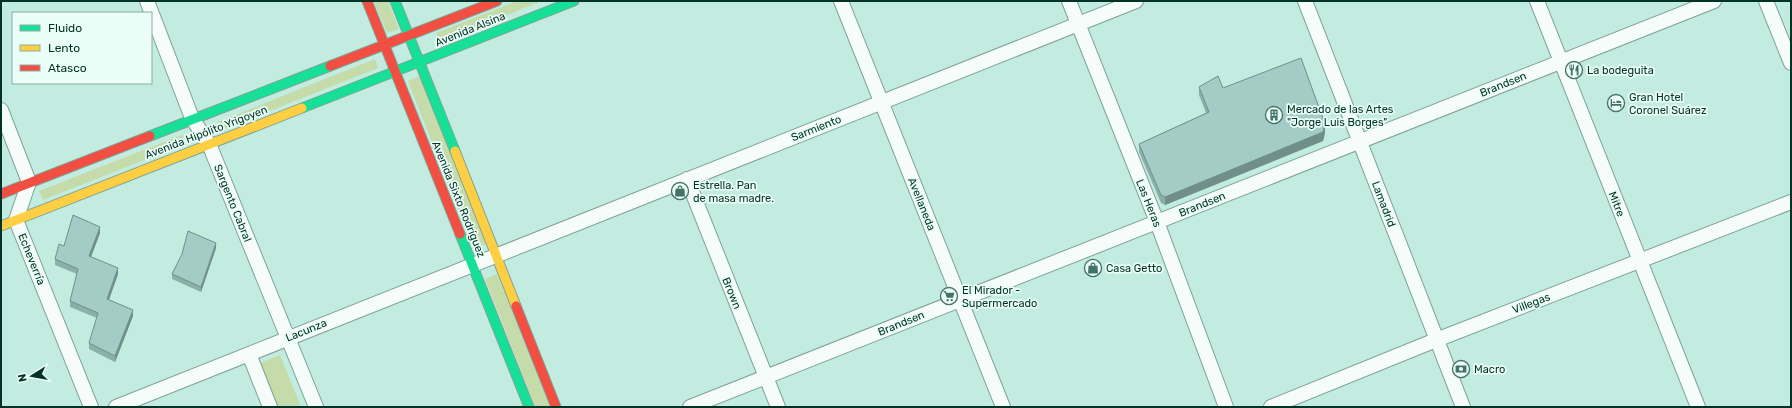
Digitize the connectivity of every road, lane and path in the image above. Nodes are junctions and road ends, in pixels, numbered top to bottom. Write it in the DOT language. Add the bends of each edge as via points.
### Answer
graph roads {
  1 [pos="147,1"];
  2 [pos="367,1"];
  3 [pos="395,1"];
  4 [pos="497,1"];
  5 [pos="574,1"];
  6 [pos="841,1"];
  7 [pos="1069,1"];
  8 [pos="1136,1"];
  9 [pos="1304,1"];
  10 [pos="1537,1"];
  11 [pos="1714,1"];
  12 [pos="1766,1"];
  13 [pos="151,12"];
  14 [pos="152,14"];
  15 [pos="1078,24"];
  16 [pos="409,36"];
  17 [pos="385,46"];
  18 [pos="1561,61"];
  19 [pos="420,62"];
  20 [pos="1791,63"];
  21 [pos="396,71"];
  22 [pos="882,102"];
  23 [pos="1,110"];
  24 [pos="192,118"];
  25 [pos="1360,141"];
  26 [pos="209,144"];
  27 [pos="687,179"];
  28 [pos="29,182"];
  29 [pos="1,194"];
  30 [pos="1791,202"];
  31 [pos="16,220"];
  32 [pos="1157,222"];
  33 [pos="1,226"];
  34 [pos="496,255"];
  35 [pos="1639,261"];
  36 [pos="472,265"];
  37 [pos="960,299"];
  38 [pos="287,338"];
  39 [pos="1436,340"];
  40 [pos="249,354"];
  41 [pos="766,377"];
  42 [pos="91,407"];
  43 [pos="116,407"];
  44 [pos="270,407"];
  45 [pos="316,407"];
  46 [pos="529,407"];
  47 [pos="556,407"];
  48 [pos="690,407"];
  49 [pos="778,407"];
  50 [pos="1003,407"];
  51 [pos="1226,407"];
  52 [pos="1271,407"];
  53 [pos="1463,407"];
  54 [pos="1698,407"];
  1 -- 13 [label="street, Sargento Cabral"];
  2 -- 17 [label="main road, Avenida Sixto Rodríguez"];
  3 -- 16 [label="main road, Avenida Sixto Rodríguez"];
  4 -- 16 [label="main road, Avenida Alsina"];
  5 -- 19 [label="main road, Avenida Alsina"];
  6 -- 22 [label="street, Avellaneda"];
  7 -- 15 [label="street, Las Heras"];
  8 -- 15 [label="street, Sarmiento"];
  9 -- 25 [label="street, Lamadrid"];
  10 -- 18 [label="street, Mitre"];
  11 -- 18 [label="street, Brandsen"];
  12 -- 20 [label="street"];
  14 -- 24 [label="street, Sargento Cabral"];
  15 -- 22 [label="street, Sarmiento"];
  15 -- 32 [label="street, Las Heras"];
  16 -- 17 [label="main road, Avenida Hipólito Yrigoyen"];
  16 -- 19 [label="main road, Avenida Sixto Rodríguez"];
  17 -- 21 [label="main road, Avenida Sixto Rodríguez"];
  17 -- 24 [label="main road, Avenida Hipólito Yrigoyen"];
  18 -- 25 [label="street, Brandsen"];
  18 -- 35 [label="street, Mitre"];
  19 -- 21 [label="main road, Avenida Hipólito Yrigoyen"];
  19 -- 34 [label="main road, Avenida Sixto Rodríguez"];
  21 -- 26 [label="main road, Avenida Hipólito Yrigoyen"];
  21 -- 36 [label="main road, Avenida Sixto Rodríguez"];
  22 -- 27 [label="street, Sarmiento"];
  22 -- 37 [label="street, Avellaneda"];
  23 -- 28 [label="street"];
  24 -- 26 [label="street, Sargento Cabral"];
  24 -- 28 [label="main road, Avenida Hipólito Yrigoyen"];
  25 -- 32 [label="street, Brandsen"];
  25 -- 39 [label="street, Lamadrid"];
  26 -- 31 [label="main road, Avenida Hipólito Yrigoyen"];
  26 -- 38 [label="street, Sargento Cabral"];
  27 -- 34 [label="street, Sarmiento"];
  27 -- 41 [label="street, Brown"];
  28 -- 29 [label="main road, Avenida Hipólito Yrigoyen"];
  28 -- 31 [label="street, Echeverría"];
  30 -- 35 [label="street, Villegas"];
  31 -- 33 [label="main road, Avenida Hipólito Yrigoyen"];
  31 -- 42 [label="street, Echeverría"];
  32 -- 37 [label="street, Brandsen"];
  32 -- 51 [label="street, Las Heras"];
  34 -- 36 [label="street, Lacunza"];
  34 -- 47 [label="main road, Avenida Sixto Rodríguez"];
  35 -- 39 [label="street, Villegas"];
  35 -- 54 [label="street, Mitre"];
  36 -- 38 [label="street, Lacunza"];
  36 -- 46 [label="main road, Avenida Sixto Rodríguez"];
  37 -- 41 [label="street, Brandsen"];
  37 -- 50 [label="street, Avellaneda"];
  38 -- 40 [label="street, Lacunza"];
  38 -- 45 [label="street, Sargento Cabral"];
  39 -- 52 [label="street, Villegas"];
  39 -- 53 [label="street, Lamadrid"];
  40 -- 43 [label="street, Lacunza"];
  40 -- 44 [label="street"];
  41 -- 48 [label="street, Brandsen"];
  41 -- 49 [label="street, Brown"];
}
